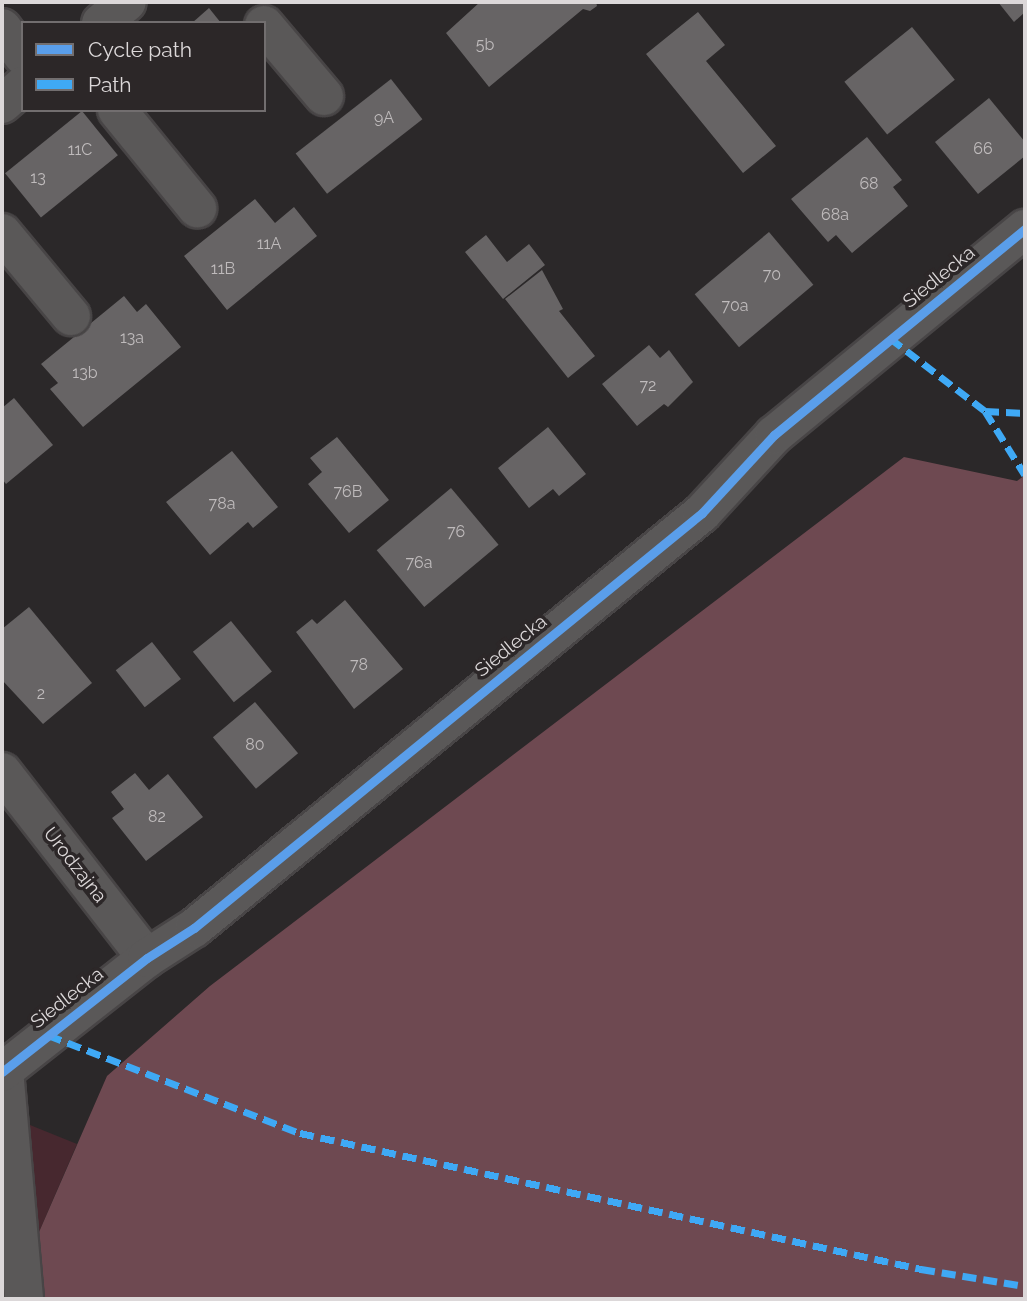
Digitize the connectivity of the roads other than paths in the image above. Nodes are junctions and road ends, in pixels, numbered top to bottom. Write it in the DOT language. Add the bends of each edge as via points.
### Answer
graph roads {
  1 [pos="127,2"];
  2 [pos="244,2"];
  3 [pos="103,21"];
  4 [pos="260,21"];
  5 [pos="2,28"];
  6 [pos="266,28"];
  7 [pos="21,53"];
  8 [pos="21,88"];
  9 [pos="324,96"];
  10 [pos="2,104"];
  11 [pos="119,112"];
  12 [pos="197,208"];
  13 [pos="1025,229"];
  14 [pos="2,233"];
  15 [pos="71,316"];
  16 [pos="2,772"];
  17 [pos="147,958"];
  18 [pos="3,1071"];
  19 [pos="24,1299"];
  1 -- 3 [label="street"];
  2 -- 4 [label="street"];
  5 -- 7 [label="street"];
  6 -- 9 [label="street"];
  8 -- 10 [label="street"];
  11 -- 12 [label="street"];
  13 -- 17 [label="street, Siedlecka" via="774,435 702,513 194,928"];
  14 -- 15 [label="street"];
  16 -- 17 [label="street, Urodzajna"];
  17 -- 18 [label="street, Siedlecka"];
  18 -- 19 [label="street"];
}
